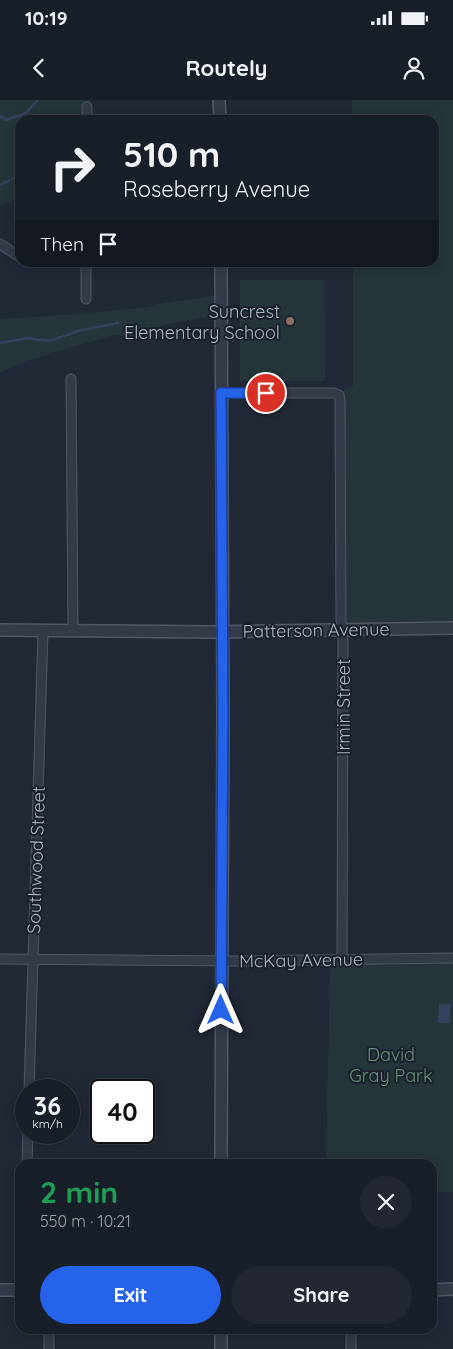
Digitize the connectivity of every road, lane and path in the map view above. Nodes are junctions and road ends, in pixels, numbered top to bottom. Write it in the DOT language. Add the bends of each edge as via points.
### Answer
graph roads {
  1 [pos="219,100"];
  2 [pos="87,107"];
  3 [pos="86,115"];
  4 [pos="220,115"];
  5 [pos="0,244"];
  6 [pos="15,254"];
  7 [pos="86,267"];
  8 [pos="221,267"];
  9 [pos="86,300"];
  10 [pos="71,379"];
  11 [pos="221,393"];
  12 [pos="453,628"];
  13 [pos="342,629"];
  14 [pos="0,630"];
  15 [pos="43,630"];
  16 [pos="73,630"];
  17 [pos="222,632"];
  18 [pos="453,958"];
  19 [pos="0,959"];
  20 [pos="33,959"];
  21 [pos="342,959"];
  22 [pos="221,960"];
  23 [pos="29,1079"];
  24 [pos="28,1144"];
  25 [pos="27,1159"];
  26 [pos="221,1159"];
  27 [pos="453,1289"];
  28 [pos="0,1290"];
  29 [pos="15,1290"];
  30 [pos="437,1290"];
  31 [pos="49,1334"];
  32 [pos="221,1334"];
  33 [pos="350,1334"];
  34 [pos="49,1349"];
  35 [pos="221,1349"];
  36 [pos="351,1349"];
  1 -- 4 [label="street"];
  2 -- 3 [label="street"];
  5 -- 6 [label="street"];
  7 -- 9 [label="street"];
  8 -- 11 [label="street"];
  10 -- 16 [label="street"];
  11 -- 13 [label="street, Irmin Street" via="339,394"];
  11 -- 17 [label="street"];
  12 -- 13 [label="street, Patterson Avenue"];
  13 -- 17 [label="street, Patterson Avenue"];
  13 -- 21 [label="street, Irmin Street"];
  14 -- 15 [label="street, Patterson Avenue"];
  15 -- 16 [label="street, Patterson Avenue"];
  15 -- 20 [label="street, Southwood Street"];
  16 -- 17 [label="street, Patterson Avenue"];
  17 -- 22 [label="street"];
  18 -- 21 [label="street, McKay Avenue"];
  19 -- 20 [label="street, McKay Avenue"];
  20 -- 22 [label="street, McKay Avenue"];
  20 -- 23 [label="street, Southwood Street"];
  21 -- 22 [label="street, McKay Avenue"];
  22 -- 26 [label="street"];
  24 -- 25 [label="street"];
  27 -- 30 [label="street"];
  28 -- 29 [label="street"];
  31 -- 34 [label="street"];
  32 -- 35 [label="street"];
  33 -- 36 [label="street"];
}
